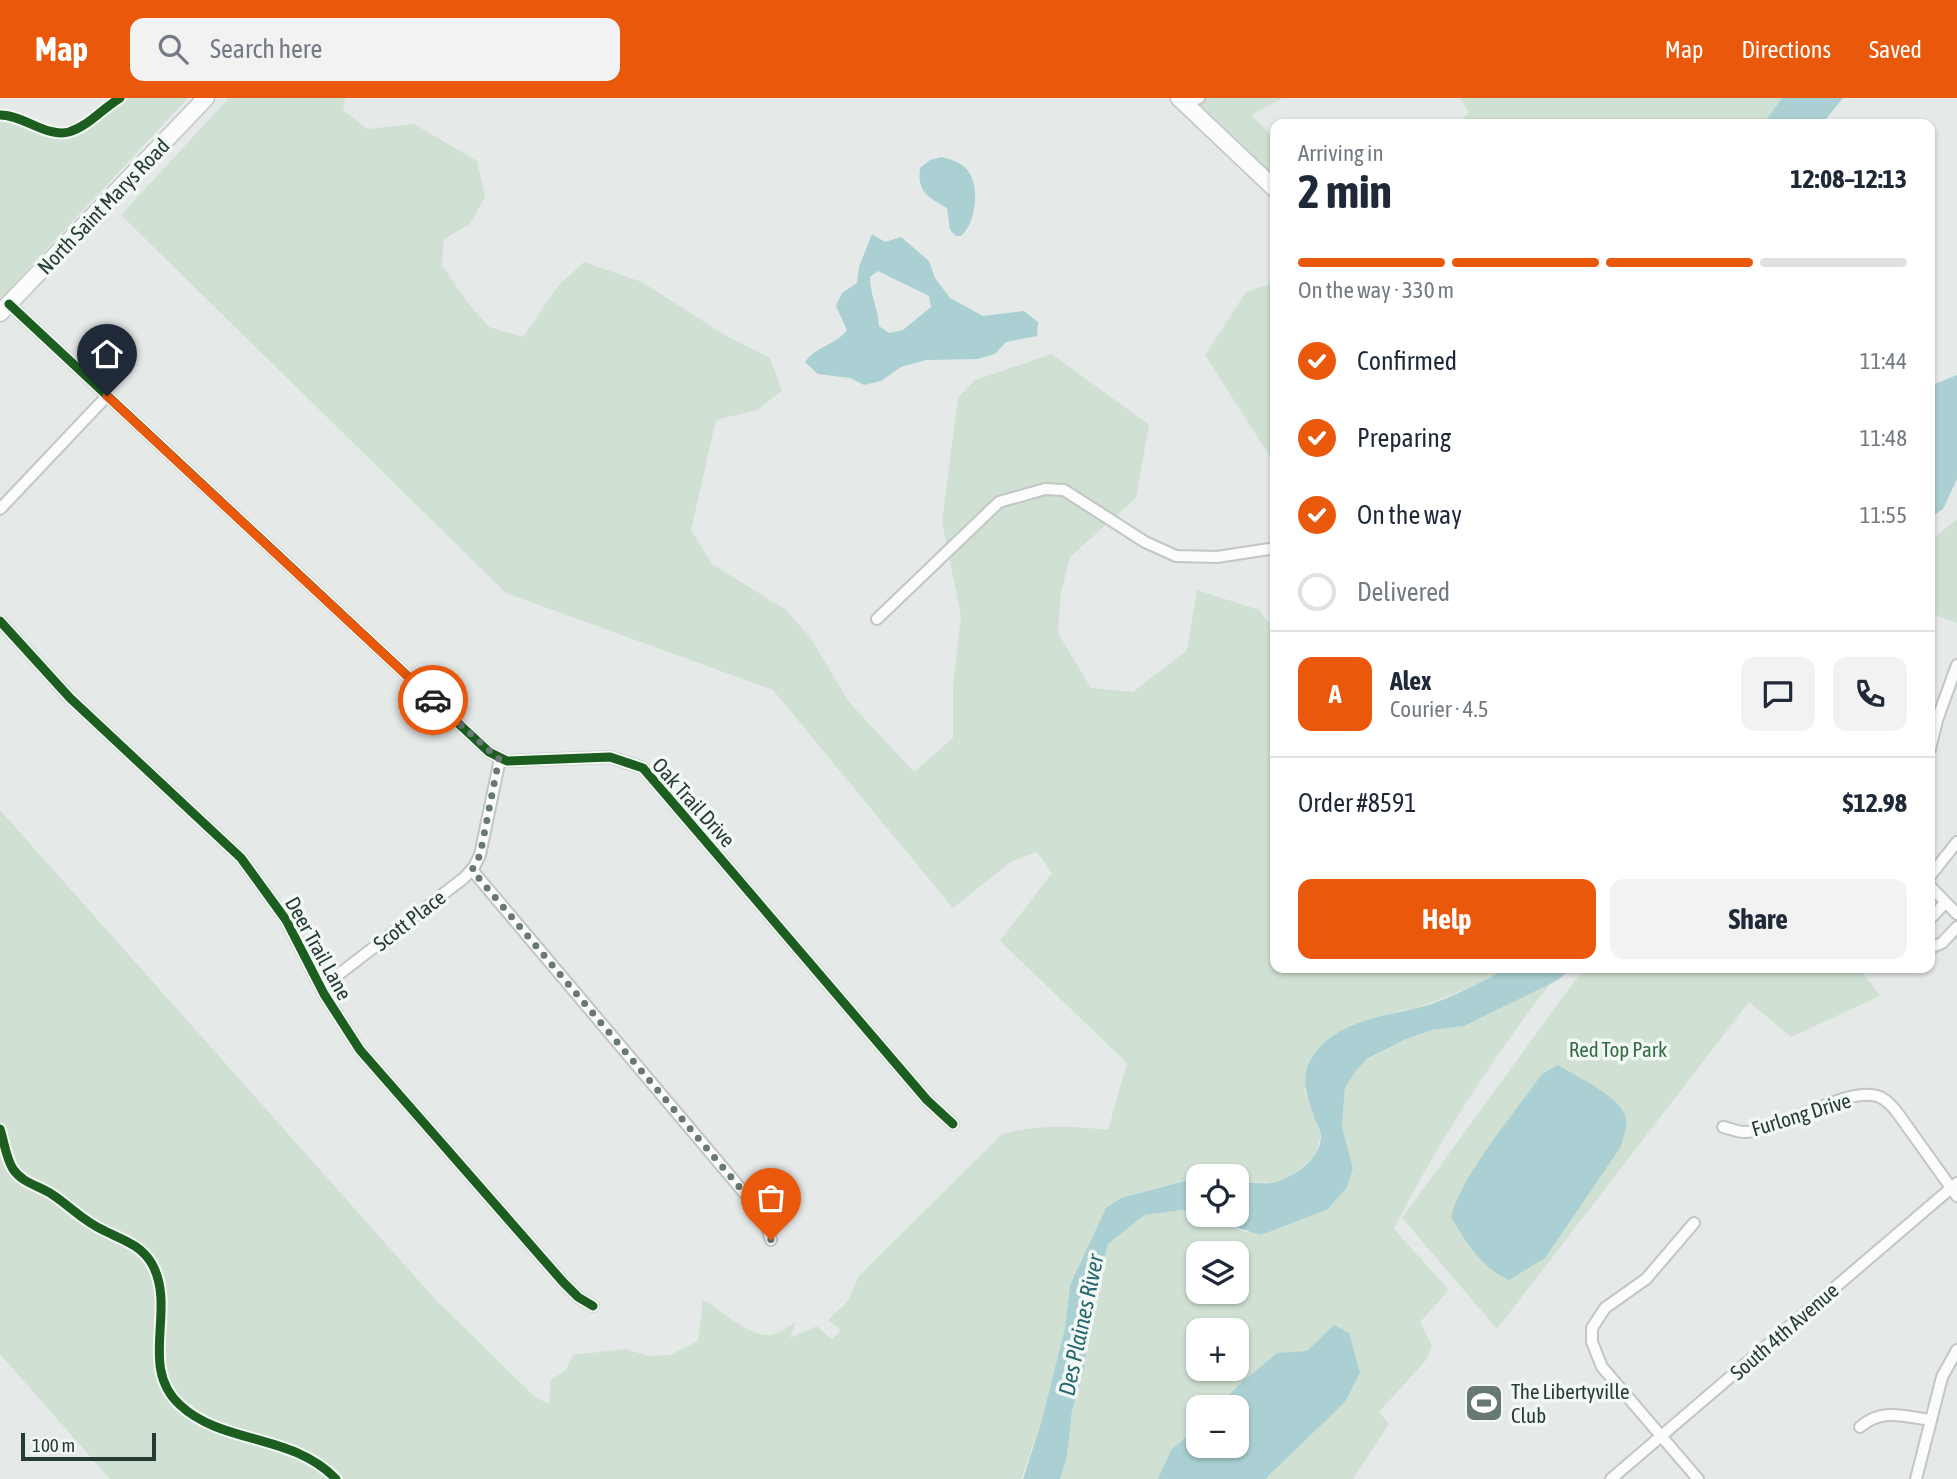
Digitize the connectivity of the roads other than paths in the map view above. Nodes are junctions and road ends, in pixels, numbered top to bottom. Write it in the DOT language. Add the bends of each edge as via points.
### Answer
graph roads {
  1 [pos="206,98"];
  2 [pos="1188,100"];
  3 [pos="1270,184"];
  4 [pos="4,309"];
  5 [pos="107,396"];
  6 [pos="0,509"];
  7 [pos="1270,549"];
  8 [pos="877,619"];
  9 [pos="0,621"];
  10 [pos="1957,665"];
  11 [pos="1935,729"];
  12 [pos="499,759"];
  13 [pos="1957,842"];
  14 [pos="472,870"];
  15 [pos="1935,870"];
  16 [pos="1935,892"];
  17 [pos="1945,903"];
  18 [pos="1935,914"];
  19 [pos="1957,914"];
  20 [pos="1957,927"];
  21 [pos="1935,946"];
  22 [pos="321,988"];
  23 [pos="953,1124"];
  24 [pos="1723,1127"];
  25 [pos="1955,1189"];
  26 [pos="1694,1223"];
  27 [pos="771,1240"];
  28 [pos="593,1306"];
  29 [pos="1957,1350"];
  30 [pos="1930,1420"];
  31 [pos="1860,1427"];
  32 [pos="1661,1436"];
  33 [pos="1611,1479"];
  34 [pos="1698,1479"];
  35 [pos="1916,1479"];
  1 -- 4 [label="main road, North Saint Marys Road"];
  2 -- 3 [label="main road"];
  4 -- 5 [label="street"];
  5 -- 6 [label="street"];
  5 -- 12 [label="street"];
  7 -- 8 [label="street" via="1217,557 1176,556 1145,542 1064,490 1045,489 999,502"];
  9 -- 22 [label="street, Deer Trail Lane" via="45,673 241,858 286,920"];
  10 -- 11 [label="street"];
  12 -- 14 [label="street" via="480,855"];
  12 -- 23 [label="street, Oak Trail Drive" via="610,757 643,768 927,1100"];
  13 -- 15 [label="street"];
  14 -- 22 [label="street, Scott Place"];
  14 -- 27 [label="street" via="763,1215"];
  16 -- 17 [label="street"];
  17 -- 18 [label="street"];
  17 -- 19 [label="street"];
  20 -- 21 [label="street"];
  22 -- 28 [label="street, Deer Trail Lane" via="380,1074 563,1282"];
  24 -- 25 [label="street, Furlong Drive" via="1744,1132 1854,1096 1878,1096 1899,1115"];
  25 -- 32 [label="street, South 4th Avenue"];
  26 -- 32 [label="street" via="1646,1279 1605,1308 1592,1328 1602,1367"];
  29 -- 30 [label="street" via="1942,1377"];
  30 -- 31 [label="street" via="1885,1415 1872,1417"];
  30 -- 35 [label="street"];
  32 -- 33 [label="street, South 4th Avenue"];
  32 -- 34 [label="street"];
}
